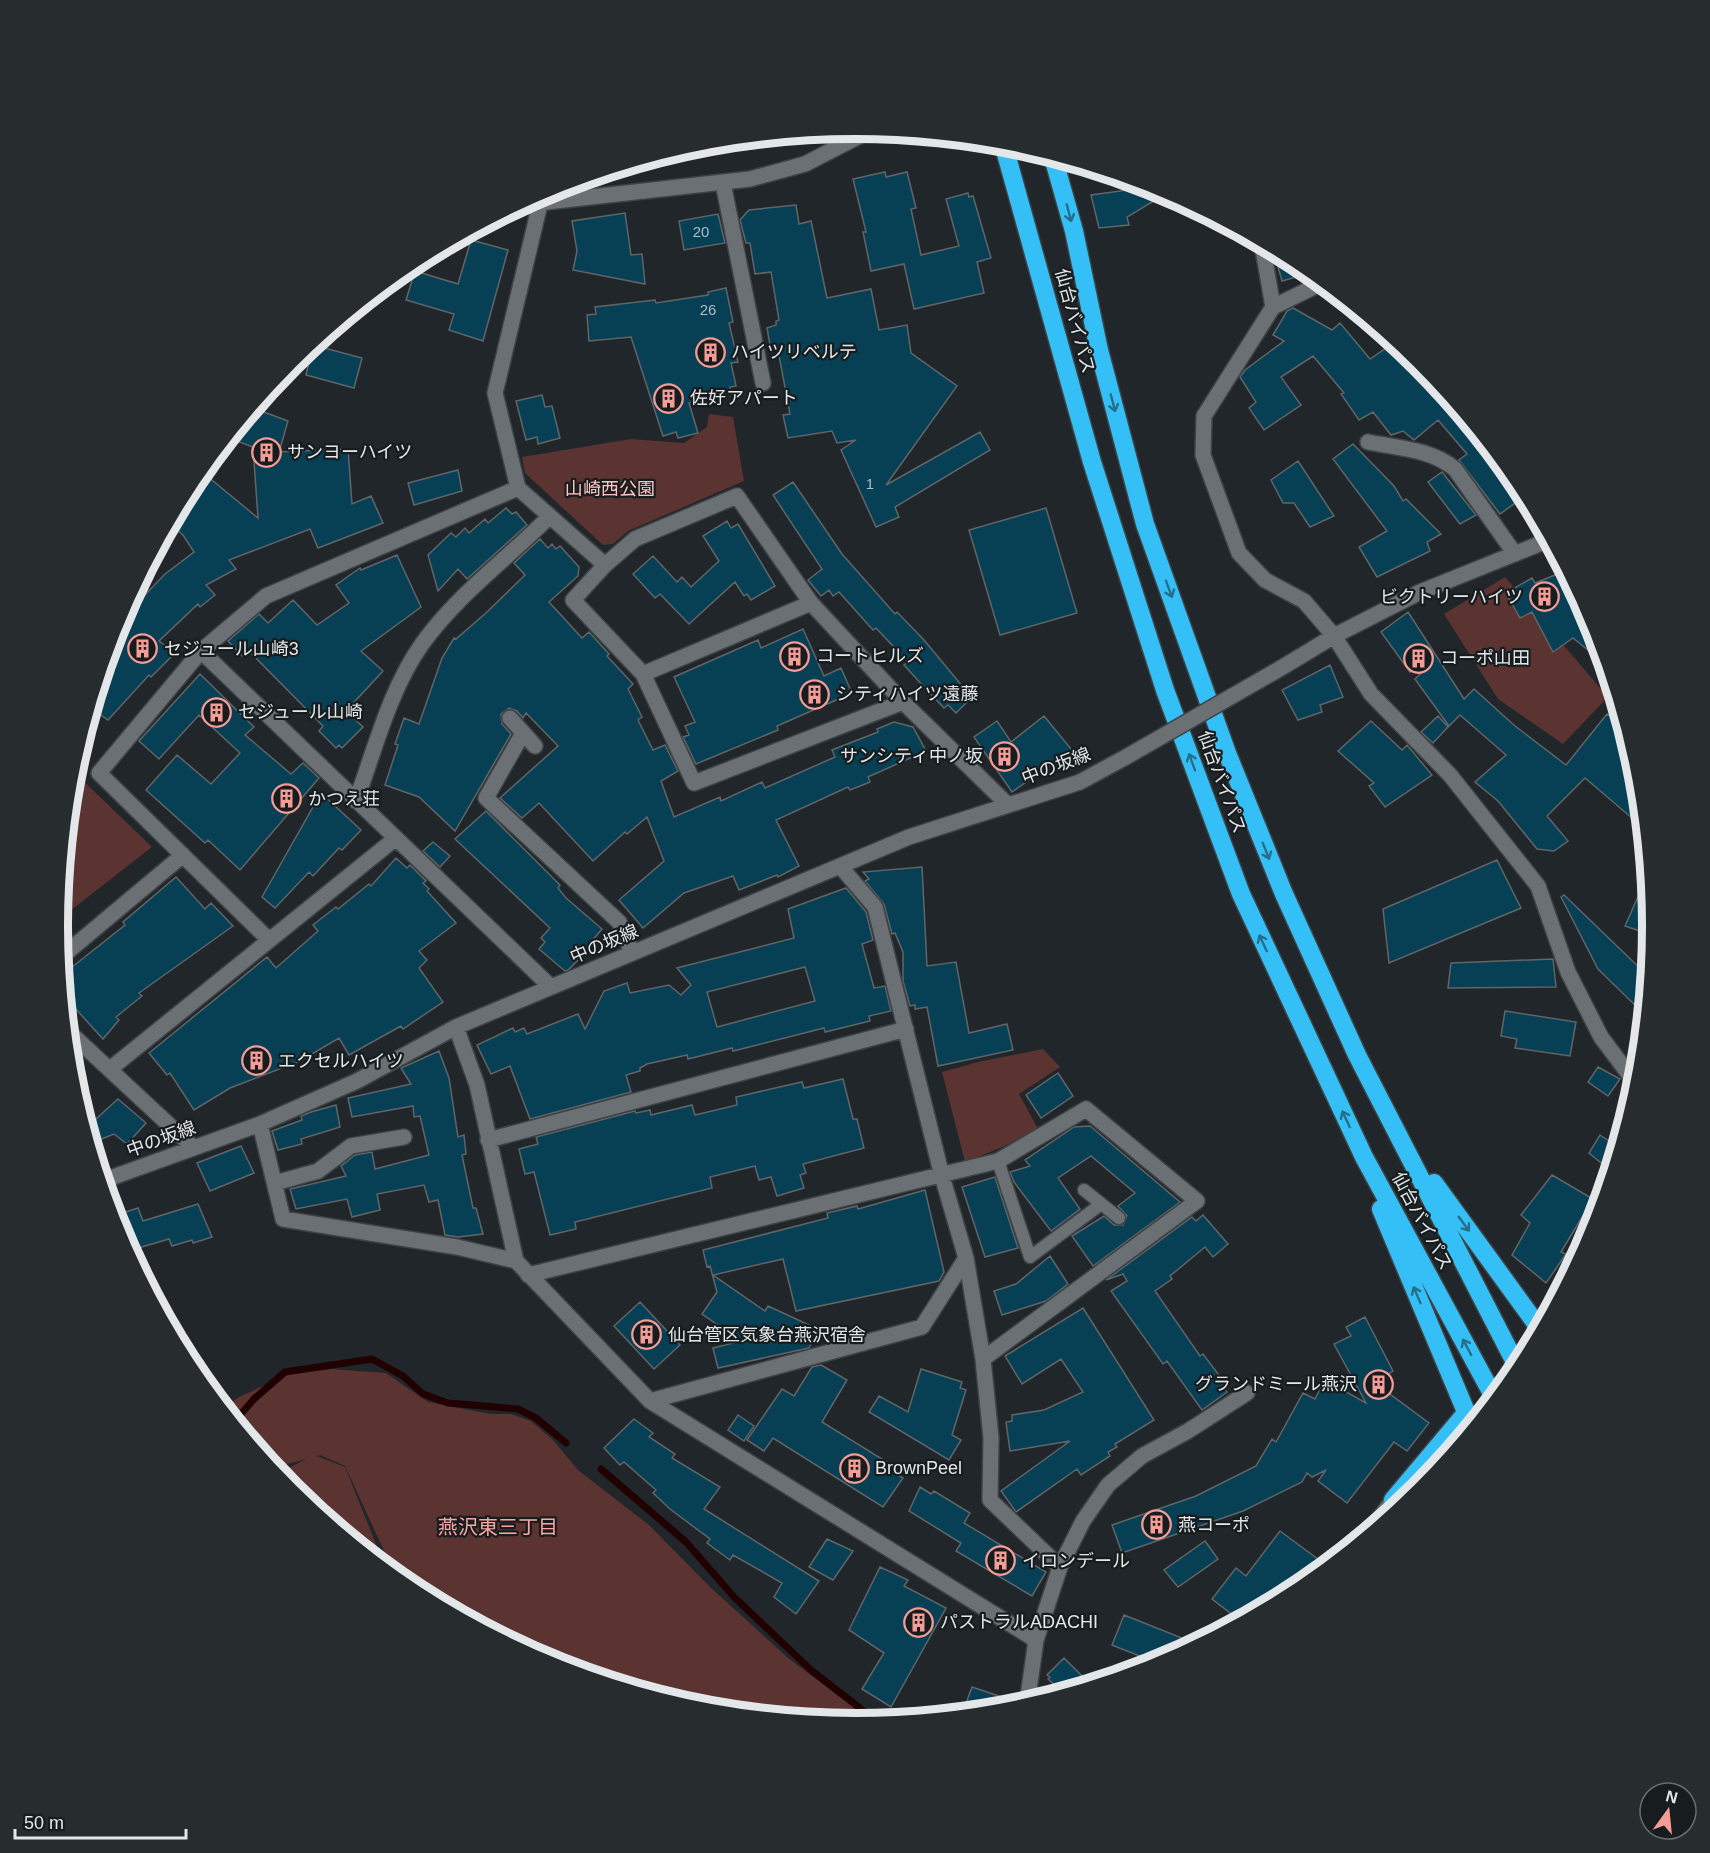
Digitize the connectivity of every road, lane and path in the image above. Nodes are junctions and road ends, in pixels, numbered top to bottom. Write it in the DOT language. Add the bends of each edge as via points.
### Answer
graph roads {
  1 [pos="853,139"];
  2 [pos="1006,154"];
  3 [pos="1055,165"];
  4 [pos="723,183"];
  5 [pos="544,204"];
  6 [pos="540,205"];
  7 [pos="1264,254"];
  8 [pos="1314,287"];
  9 [pos="1273,307"];
  10 [pos="764,383"];
  11 [pos="1368,442"];
  12 [pos="518,488"];
  13 [pos="549,517"];
  14 [pos="1542,543"];
  15 [pos="1515,554"];
  16 [pos="604,565"];
  17 [pos="811,603"];
  18 [pos="1334,636"];
  19 [pos="201,651"];
  20 [pos="642,674"];
  21 [pos="903,702"];
  22 [pos="510,718"];
  23 [pos="523,733"];
  24 [pos="535,746"];
  25 [pos="356,801"];
  26 [pos="1008,805"];
  27 [pos="396,838"];
  28 [pos="183,855"];
  29 [pos="840,866"];
  30 [pos="268,939"];
  31 [pos="68,951"];
  32 [pos="632,954"];
  33 [pos="551,987"];
  34 [pos="456,1027"];
  35 [pos="906,1029"];
  36 [pos="76,1038"];
  37 [pos="110,1069"];
  38 [pos="1628,1073"];
  39 [pos="260,1124"];
  40 [pos="404,1137"];
  41 [pos="488,1140"];
  42 [pos="1404,1143"];
  43 [pos="194,1148"];
  44 [pos="1364,1157"];
  45 [pos="998,1161"];
  46 [pos="942,1176"];
  47 [pos="109,1179"];
  48 [pos="275,1183"];
  49 [pos="1084,1190"];
  50 [pos="1100,1205"];
  51 [pos="1119,1218"];
  52 [pos="966,1258"];
  53 [pos="516,1261"];
  54 [pos="528,1275"];
  55 [pos="1535,1323"];
  56 [pos="983,1359"];
  57 [pos="1513,1359"];
  58 [pos="1491,1391"];
  59 [pos="1247,1393"];
  60 [pos="650,1401"];
  61 [pos="1470,1419"];
  62 [pos="1465,1425"];
  63 [pos="1393,1500"];
  64 [pos="1391,1503"];
  65 [pos="1060,1567"];
  66 [pos="1036,1640"];
  67 [pos="1028,1694"];
  1 -- 4 [label="street" via="805,164"];
  44 -- 2 [label="highway, 仙台バイパス, one-way" via="1241,894 1166,690 1092,462"];
  3 -- 42 [label="highway, 仙台バイパス, one-way" via="1145,524 1227,753 1294,916 1357,1055"];
  4 -- 5 [label="street"];
  4 -- 10 [label="street"];
  6 -- 12 [label="street" via="495,393"];
  7 -- 9 [label="street"];
  8 -- 9 [label="street"];
  9 -- 18 [label="street" via="1204,416 1203,455 1239,553 1265,580 1304,601"];
  11 -- 15 [label="street" via="1443,459 1455,469"];
  12 -- 13 [label="street"];
  12 -- 19 [label="street" via="266,596"];
  13 -- 16 [label="street"];
  13 -- 25 [label="street" via="448,611 422,645 401,682"];
  14 -- 15 [label="street"];
  15 -- 18 [label="street" via="1419,592"];
  16 -- 17 [label="street" via="635,539 737,496"];
  16 -- 20 [label="street" via="573,600"];
  17 -- 20 [label="street"];
  17 -- 21 [label="street"];
  18 -- 26 [label="street, 中の坂線, bridge" via="1080,782"];
  18 -- 38 [label="street" via="1371,694 1450,775 1538,886 1568,972 1596,1028"];
  19 -- 25 [label="street"];
  19 -- 28 [label="street" via="99,773"];
  20 -- 21 [label="street" via="694,783"];
  21 -- 26 [label="street"];
  22 -- 23 [label="street"];
  23 -- 24 [label="street"];
  23 -- 32 [label="street" via="486,798 619,922"];
  25 -- 27 [label="street"];
  26 -- 29 [label="street, 中の坂線" via="909,837"];
  27 -- 30 [label="street"];
  27 -- 33 [label="street"];
  28 -- 30 [label="street"];
  28 -- 31 [label="street"];
  29 -- 32 [label="street, 中の坂線"];
  29 -- 35 [label="street" via="875,907"];
  30 -- 37 [label="street"];
  32 -- 33 [label="street, 中の坂線"];
  33 -- 34 [label="street, 中の坂線"];
  34 -- 39 [label="street, 中の坂線" via="357,1081"];
  34 -- 41 [label="street" via="477,1084"];
  35 -- 41 [label="street"];
  35 -- 46 [label="street"];
  36 -- 37 [label="street"];
  37 -- 43 [label="street"];
  39 -- 43 [label="street, 中の坂線"];
  39 -- 48 [label="street"];
  40 -- 48 [label="street" via="351,1146 318,1172"];
  41 -- 53 [label="street"];
  42 -- 55 [label="highway, one-way"];
  42 -- 57 [label="highway, 仙台バイパス"];
  43 -- 47 [label="street, 中の坂線"];
  58 -- 44 [label="highway, 仙台バイパス, one-way"];
  61 -- 44 [label="highway, one-way" via="1383,1215"];
  45 -- 46 [label="street"];
  45 -- 50 [label="lane" via="1030,1257"];
  45 -- 56 [label="street" via="1086,1109 1197,1201"];
  46 -- 52 [label="street"];
  46 -- 54 [label="street"];
  48 -- 53 [label="street" via="283,1219 457,1247"];
  49 -- 50 [label="lane"];
  50 -- 51 [label="lane"];
  52 -- 56 [label="street"];
  52 -- 60 [label="street" via="922,1327"];
  53 -- 54 [label="street"];
  54 -- 60 [label="street"];
  56 -- 65 [label="street" via="991,1438 990,1500"];
  59 -- 65 [label="street" via="1142,1456 1108,1485 1083,1521"];
  60 -- 66 [label="street"];
  62 -- 63 [label="highway"];
  63 -- 64 [label="street"];
  65 -- 66 [label="street"];
  66 -- 67 [label="street"];
}
